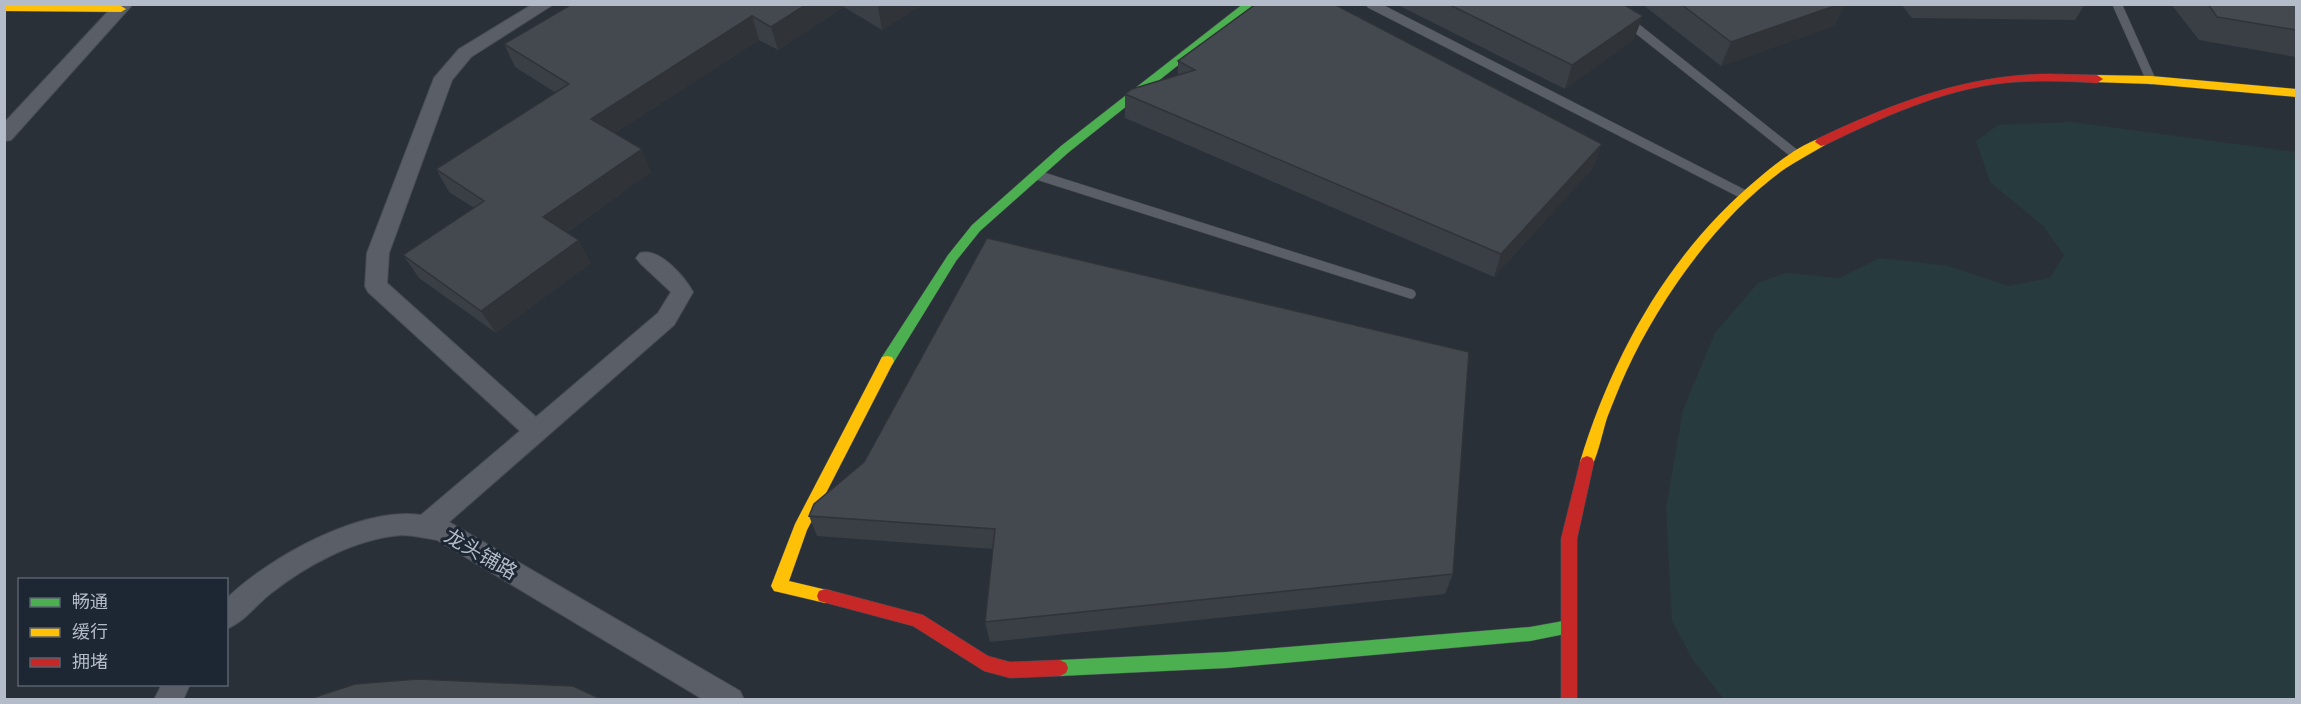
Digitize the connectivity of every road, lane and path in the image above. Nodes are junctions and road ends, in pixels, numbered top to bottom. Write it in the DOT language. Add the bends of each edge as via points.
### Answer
graph roads {
  1 [pos="546,4"];
  2 [pos="1250,4"];
  3 [pos="1371,4"];
  4 [pos="1606,4"];
  5 [pos="2117,4"];
  6 [pos="123,7"];
  7 [pos="4,8"];
  8 [pos="2151,80"];
  9 [pos="2296,93"];
  10 [pos="4,135"];
  11 [pos="1795,154"];
  12 [pos="1035,175"];
  13 [pos="1745,195"];
  14 [pos="647,258"];
  15 [pos="1412,294"];
  16 [pos="536,431"];
  17 [pos="424,528"];
  18 [pos="228,615"];
  19 [pos="1569,627"];
  20 [pos="176,686"];
  21 [pos="168,699"];
  22 [pos="730,699"];
  23 [pos="1569,699"];
  1 -- 16 [label="street" via="465,53 443,78 378,253 376,286"];
  2 -- 12 [label="street"];
  3 -- 13 [label="lane"];
  4 -- 11 [label="lane"];
  5 -- 8 [label="lane"];
  6 -- 7 [label="street"];
  6 -- 10 [label="street"];
  8 -- 9 [label="street"];
  8 -- 11 [label="street" via="2038,77 1974,84 1890,109"];
  11 -- 13 [label="street"];
  12 -- 15 [label="lane"];
  12 -- 19 [label="street" via="976,228 952,258 884,366 800,529 779,586 917,620 984,663 1010,670 1227,660 1530,634"];
  13 -- 19 [label="street" via="1693,252 1638,334 1594,432 1569,539"];
  14 -- 16 [label="street" via="682,292 666,319"];
  16 -- 17 [label="street"];
  17 -- 18 [label="street, 龙头铺路" via="387,527 353,536 300,559 246,595"];
  17 -- 22 [label="street, 龙头铺路" via="442,530"];
  19 -- 23 [label="street"];
  20 -- 21 [label="street"];
}
